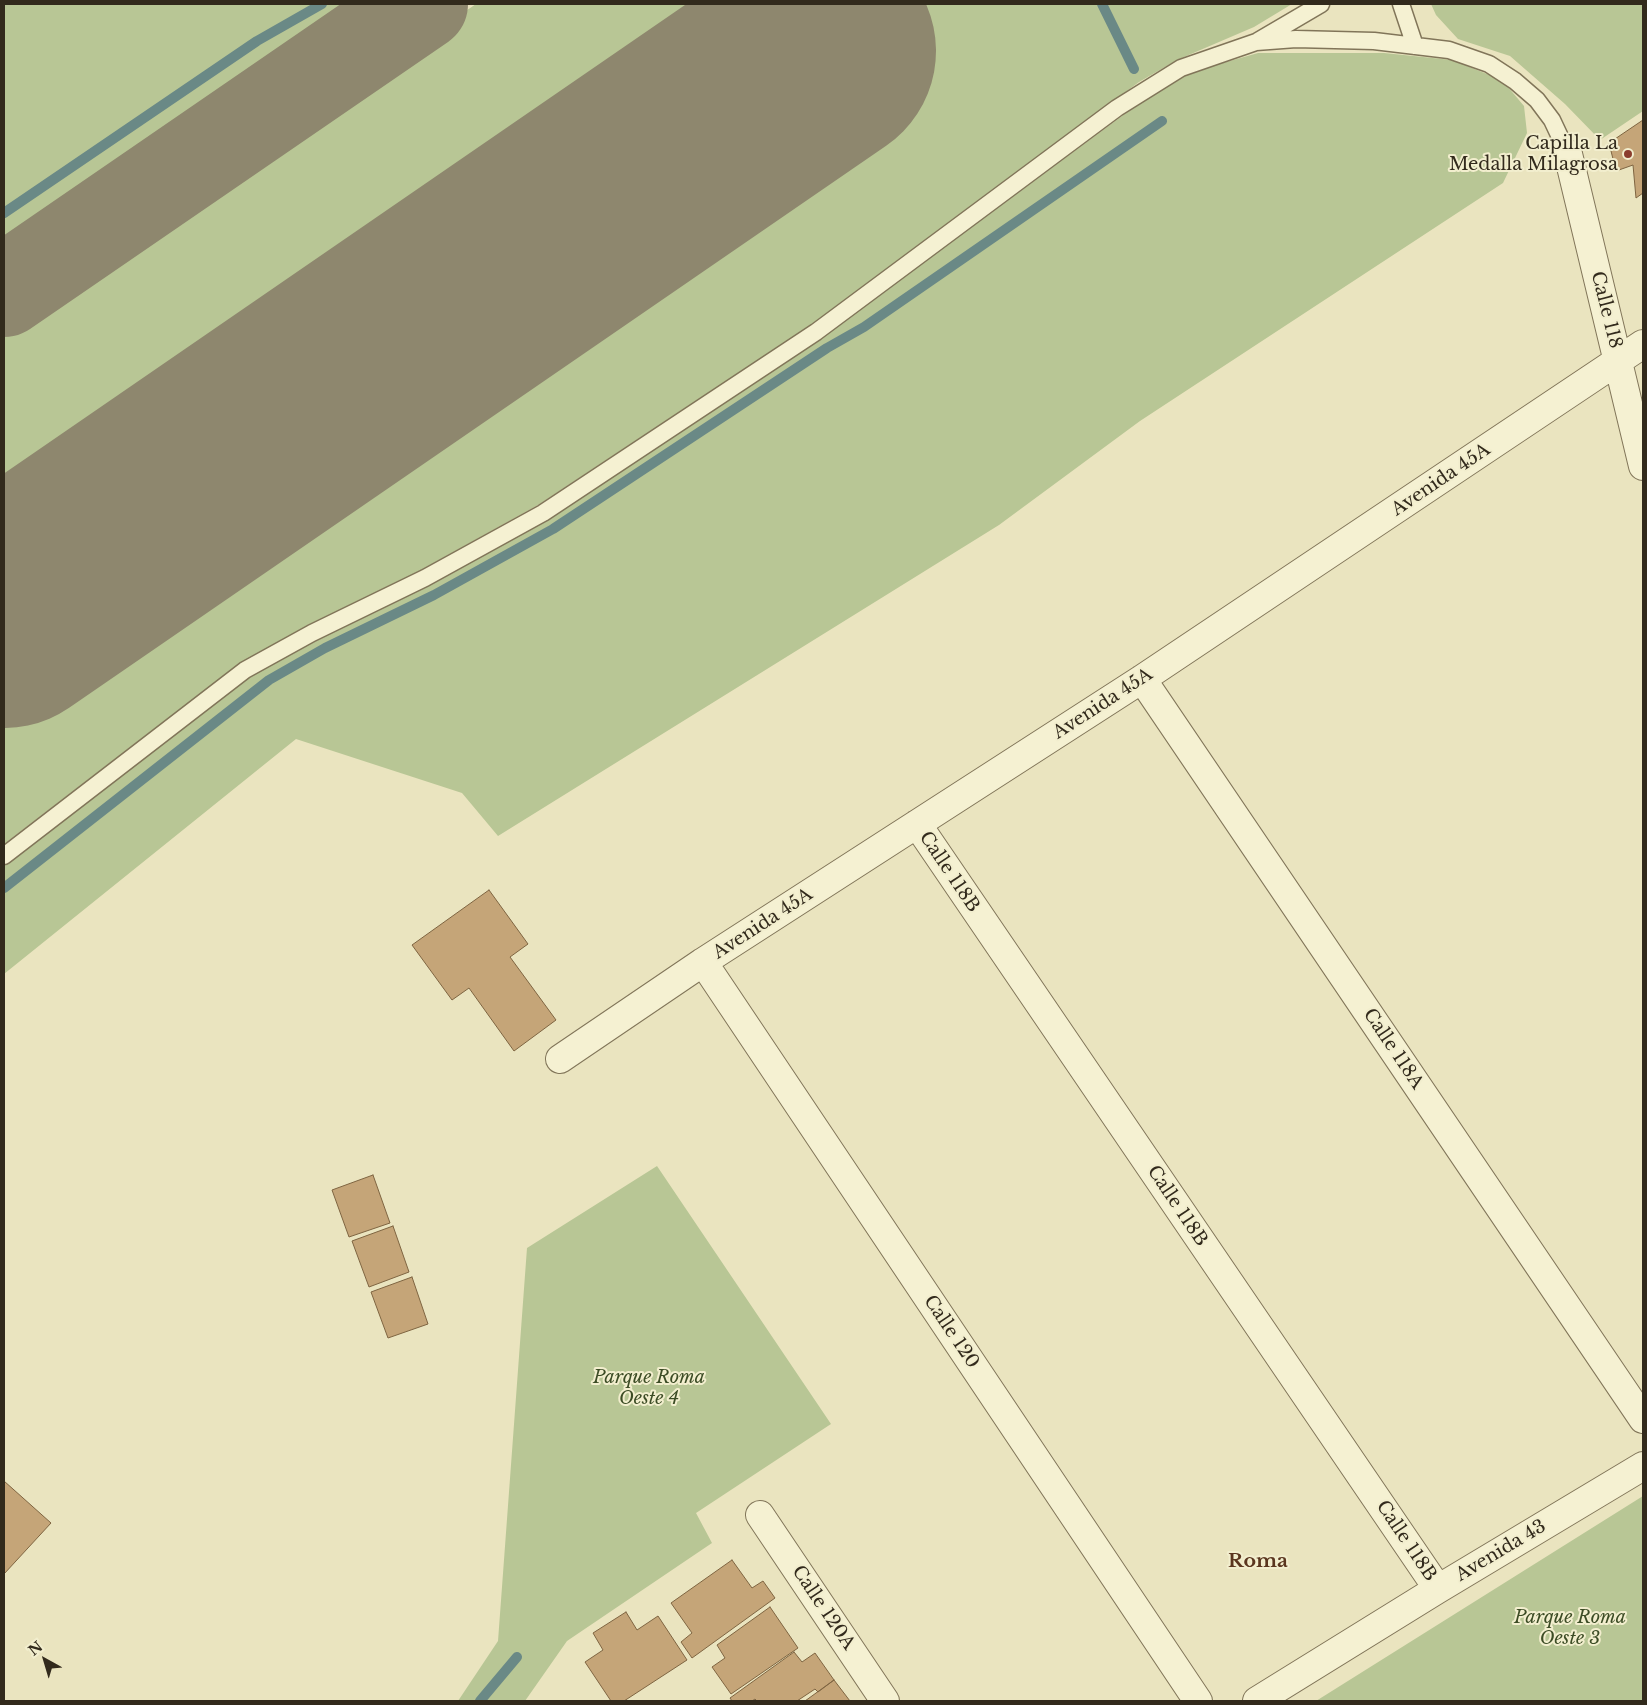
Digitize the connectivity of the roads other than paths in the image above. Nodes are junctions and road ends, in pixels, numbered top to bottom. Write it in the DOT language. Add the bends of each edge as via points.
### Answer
graph roads {
  1 [pos="1321,4"];
  2 [pos="1401,4"];
  3 [pos="1256,42"];
  4 [pos="1415,46"];
  5 [pos="1568,154"];
  6 [pos="1643,344"];
  7 [pos="1619,361"];
  8 [pos="1643,466"];
  9 [pos="1142,679"];
  10 [pos="917,824"];
  11 [pos="4,856"];
  12 [pos="703,962"];
  13 [pos="560,1059"];
  14 [pos="1643,1419"];
  15 [pos="1643,1466"];
  16 [pos="760,1515"];
  17 [pos="1438,1589"];
  18 [pos="886,1701"];
  19 [pos="1198,1701"];
  20 [pos="1257,1701"];
  1 -- 3 [label="lane"];
  2 -- 4 [label="lane"];
  3 -- 4 [label="lane" via="1296,39 1374,41"];
  3 -- 11 [label="lane" via="1181,68 1117,108 816,332 542,513 425,578 245,670"];
  4 -- 5 [label="lane" via="1449,50 1489,64 1515,81 1537,100 1552,120"];
  5 -- 7 [label="street, Calle 118"];
  6 -- 7 [label="street, Avenida 45A"];
  7 -- 8 [label="street, Calle 118"];
  7 -- 9 [label="street, Avenida 45A"];
  9 -- 10 [label="street, Avenida 45A"];
  9 -- 14 [label="street, Calle 118A"];
  10 -- 12 [label="street, Avenida 45A"];
  10 -- 17 [label="street, Calle 118B"];
  12 -- 13 [label="street, Avenida 45A"];
  12 -- 19 [label="street, Calle 120"];
  15 -- 17 [label="street, Avenida 43"];
  16 -- 18 [label="street, Calle 120A"];
  17 -- 20 [label="street, Avenida 43"];
}
